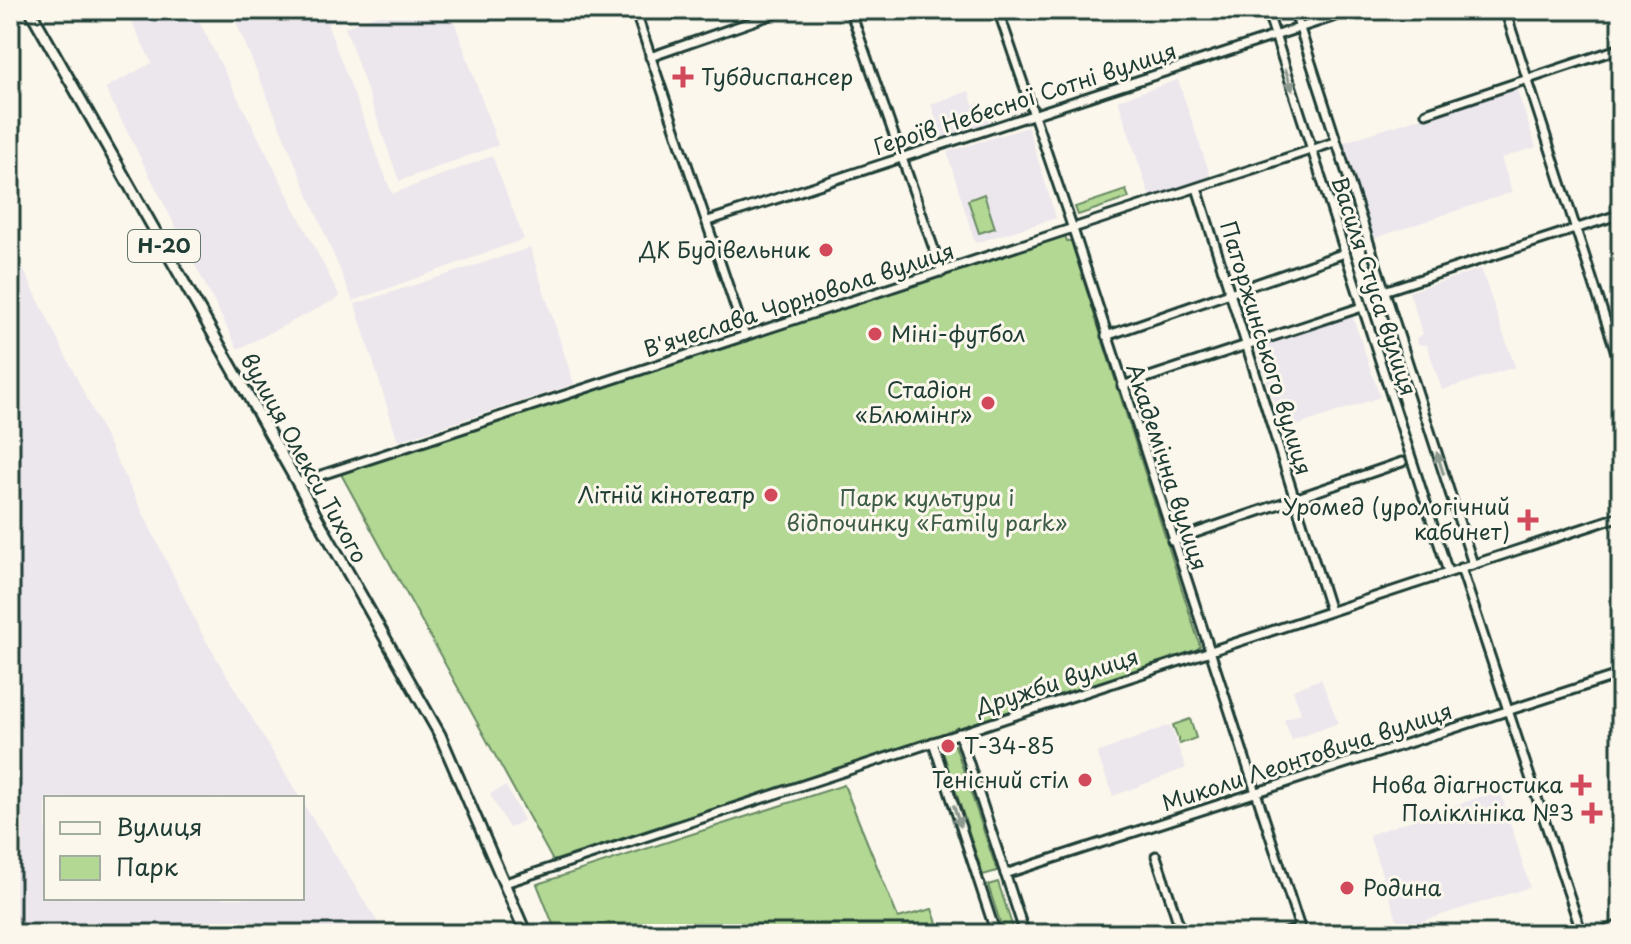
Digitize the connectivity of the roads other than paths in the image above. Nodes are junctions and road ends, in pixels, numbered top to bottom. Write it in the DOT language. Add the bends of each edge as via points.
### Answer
graph roads {
  1 [pos="30,10"];
  2 [pos="635,10"];
  3 [pos="785,10"];
  4 [pos="850,10"];
  5 [pos="998,10"];
  6 [pos="1267,10"];
  7 [pos="1294,10"];
  8 [pos="1354,10"];
  9 [pos="1505,10"];
  10 [pos="1300,28"];
  11 [pos="1275,36"];
  12 [pos="1621,48"];
  13 [pos="650,57"];
  14 [pos="1528,81"];
  15 [pos="1426,113"];
  16 [pos="1033,116"];
  17 [pos="1335,142"];
  18 [pos="1311,150"];
  19 [pos="901,159"];
  20 [pos="1197,188"];
  21 [pos="1621,214"];
  22 [pos="708,221"];
  23 [pos="1073,229"];
  24 [pos="1576,229"];
  25 [pos="1345,253"];
  26 [pos="942,272"];
  27 [pos="1384,291"];
  28 [pos="1230,292"];
  29 [pos="1362,307"];
  30 [pos="745,336"];
  31 [pos="1106,336"];
  32 [pos="1246,344"];
  33 [pos="1621,368"];
  34 [pos="1122,386"];
  35 [pos="1402,462"];
  36 [pos="297,483"];
  37 [pos="1295,498"];
  38 [pos="1621,516"];
  39 [pos="1172,541"];
  40 [pos="1473,564"];
  41 [pos="1461,568"];
  42 [pos="1448,572"];
  43 [pos="1330,611"];
  44 [pos="1208,651"];
  45 [pos="1621,674"];
  46 [pos="1508,711"];
  47 [pos="959,733"];
  48 [pos="933,742"];
  49 [pos="1256,793"];
  50 [pos="1156,856"];
  51 [pos="1005,874"];
  52 [pos="505,883"];
  53 [pos="1621,925"];
  54 [pos="1301,931"];
  55 [pos="526,934"];
  56 [pos="996,934"];
  57 [pos="1025,934"];
  58 [pos="1182,934"];
  59 [pos="1283,934"];
  60 [pos="1582,934"];
  61 [pos="1593,934"];
  1 -- 36 [label="main road, вулиця Олекси Тихого / Н-20"];
  2 -- 13 [label="street"];
  3 -- 13 [label="street"];
  4 -- 19 [label="street"];
  5 -- 16 [label="street, Академічна вулиця"];
  6 -- 11 [label="street, Василя Стуса вулиця"];
  7 -- 10 [label="street, Василя Стуса вулиця"];
  8 -- 10 [label="street, Героїв Небесної Сотні вулиця"];
  9 -- 14 [label="street"];
  10 -- 11 [label="street, Героїв Небесної Сотні вулиця"];
  10 -- 17 [label="street, Василя Стуса вулиця"];
  11 -- 16 [label="street, Героїв Небесної Сотні вулиця"];
  11 -- 18 [label="street, Василя Стуса вулиця, one-way"];
  12 -- 14 [label="street"];
  13 -- 22 [label="street"];
  14 -- 15 [label="street"];
  14 -- 24 [label="street"];
  16 -- 19 [label="street, Героїв Небесної Сотні вулиця"];
  16 -- 23 [label="street, Академічна вулиця"];
  17 -- 18 [label="street, В'ячеслава Чорновола вулиця"];
  17 -- 27 [label="street, Василя Стуса вулиця"];
  18 -- 20 [label="street, В'ячеслава Чорновола вулиця"];
  18 -- 25 [label="street, Василя Стуса вулиця"];
  19 -- 22 [label="street, Героїв Небесної Сотні вулиця"];
  19 -- 26 [label="street"];
  20 -- 23 [label="street, В'ячеслава Чорновола вулиця"];
  20 -- 28 [label="street, Паторжинського вулиця"];
  21 -- 24 [label="street"];
  22 -- 30 [label="street"];
  23 -- 26 [label="street, В'ячеслава Чорновола вулиця"];
  23 -- 31 [label="street, Академічна вулиця"];
  24 -- 27 [label="street"];
  24 -- 33 [label="street"];
  25 -- 28 [label="street"];
  25 -- 29 [label="street, Василя Стуса вулиця"];
  26 -- 30 [label="street, В'ячеслава Чорновола вулиця"];
  40 -- 27 [label="street, Василя Стуса вулиця, one-way"];
  28 -- 31 [label="street"];
  28 -- 32 [label="street, Паторжинського вулиця"];
  29 -- 32 [label="street"];
  29 -- 42 [label="street, Василя Стуса вулиця"];
  30 -- 36 [label="street, В'ячеслава Чорновола вулиця"];
  31 -- 34 [label="street, Академічна вулиця"];
  32 -- 34 [label="street"];
  32 -- 37 [label="street, Паторжинського вулиця"];
  34 -- 39 [label="street, Академічна вулиця"];
  35 -- 37 [label="street"];
  36 -- 52 [label="main road, вулиця Олекси Тихого / Н-20" via="440,735"];
  37 -- 39 [label="street"];
  37 -- 43 [label="street, Паторжинського вулиця"];
  38 -- 40 [label="street, Дружби вулиця"];
  39 -- 44 [label="street, Академічна вулиця"];
  40 -- 41 [label="street, Дружби вулиця"];
  41 -- 42 [label="street, Дружби вулиця"];
  41 -- 46 [label="street"];
  42 -- 43 [label="street, Дружби вулиця"];
  43 -- 44 [label="street, Дружби вулиця"];
  44 -- 47 [label="street, Дружби вулиця"];
  44 -- 49 [label="street, Академічна вулиця"];
  45 -- 46 [label="street, Миколи Леонтовича вулиця"];
  46 -- 49 [label="street, Миколи Леонтовича вулиця"];
  46 -- 60 [label="street"];
  47 -- 48 [label="street, Дружби вулиця"];
  47 -- 51 [label="street"];
  48 -- 52 [label="street, Дружби вулиця"];
  48 -- 56 [label="street, one-way"];
  49 -- 51 [label="street, Миколи Леонтовича вулиця"];
  49 -- 54 [label="street, Академічна вулиця"];
  50 -- 58 [label="street"];
  51 -- 57 [label="street"];
  52 -- 55 [label="main road, вулиця Олекси Тихого / Н-20"];
  53 -- 61 [label="street"];
  54 -- 59 [label="street"];
}
